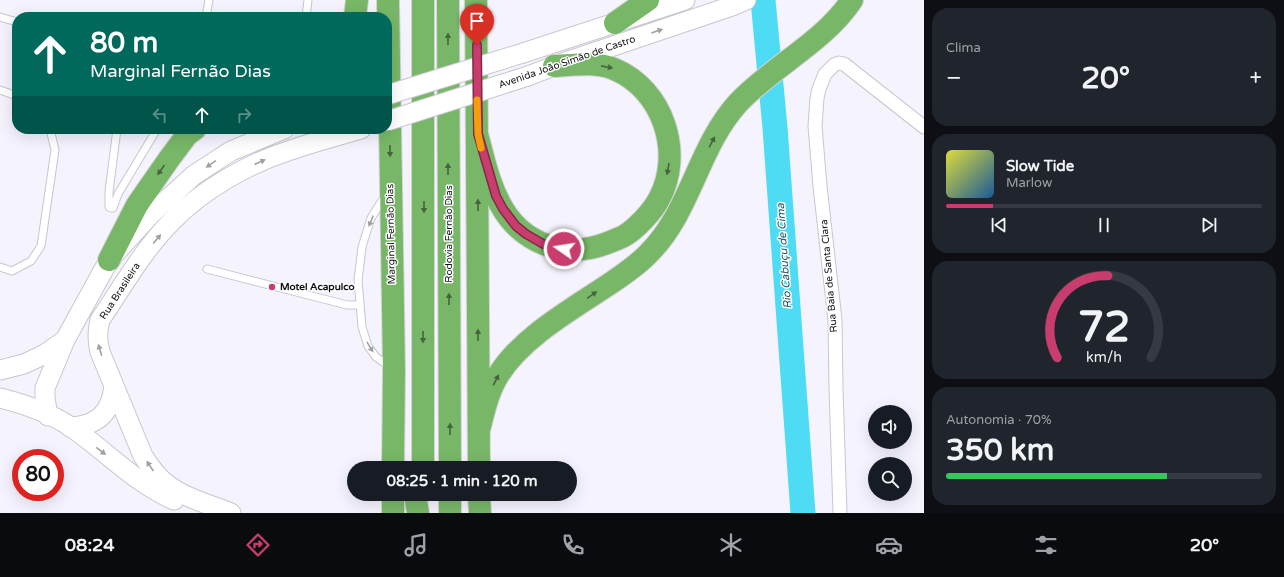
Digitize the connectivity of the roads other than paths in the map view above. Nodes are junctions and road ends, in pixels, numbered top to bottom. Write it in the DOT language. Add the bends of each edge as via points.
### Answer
graph roads {
  1 [pos="209,0"];
  2 [pos="308,0"];
  3 [pos="358,0"];
  4 [pos="388,0"];
  5 [pos="423,0"];
  6 [pos="448,0"];
  7 [pos="476,0"];
  8 [pos="648,0"];
  9 [pos="685,0"];
  10 [pos="852,0"];
  11 [pos="739,3"];
  12 [pos="207,12"];
  13 [pos="307,12"];
  14 [pos="356,12"];
  15 [pos="388,12"];
  16 [pos="0,17"];
  17 [pos="12,21"];
  18 [pos="615,24"];
  19 [pos="554,66"];
  20 [pos="0,90"];
  21 [pos="392,93"];
  22 [pos="12,94"];
  23 [pos="392,119"];
  24 [pos="924,128"];
  25 [pos="51,134"];
  26 [pos="116,134"];
  27 [pos="154,134"];
  28 [pos="190,134"];
  29 [pos="272,134"];
  30 [pos="344,134"];
  31 [pos="390,134"];
  32 [pos="478,134"];
  33 [pos="391,187"];
  34 [pos="109,260"];
  35 [pos="0,267"];
  36 [pos="207,269"];
  37 [pos="360,306"];
  38 [pos="65,340"];
  39 [pos="394,369"];
  40 [pos="0,370"];
  41 [pos="114,386"];
  42 [pos="0,398"];
  43 [pos="48,416"];
  44 [pos="70,427"];
  45 [pos="478,430"];
  46 [pos="393,461"];
  47 [pos="410,461"];
  48 [pos="424,461"];
  49 [pos="450,461"];
  50 [pos="479,461"];
  51 [pos="391,501"];
  52 [pos="392,501"];
  53 [pos="416,501"];
  54 [pos="424,501"];
  55 [pos="450,501"];
  56 [pos="479,501"];
  57 [pos="204,513"];
  58 [pos="231,513"];
  59 [pos="388,513"];
  60 [pos="393,513"];
  61 [pos="418,513"];
  62 [pos="424,513"];
  63 [pos="450,513"];
  64 [pos="480,513"];
  65 [pos="840,513"];
  1 -- 12 [label="lane"];
  2 -- 13 [label="lane"];
  3 -- 14 [label="highway"];
  4 -- 15 [label="highway, Marginal Fernão Dias, one-way"];
  5 -- 48 [label="highway, one-way"];
  49 -- 6 [label="highway, Rodovia Fernão Dias, one-way"];
  7 -- 32 [label="highway"];
  8 -- 18 [label="highway"];
  9 -- 18 [label="main road, Avenida João Simão de Castro"];
  45 -- 10 [label="highway, one-way" via="491,390 513,356 536,335 649,254 674,221 720,128 738,103 820,37 846,10"];
  19 -- 11 [label="main road, Avenida João Simão de Castro, one-way"];
  16 -- 17 [label="lane"];
  18 -- 21 [label="main road, Avenida João Simão de Castro, bridge"];
  19 -- 23 [label="main road, Avenida João Simão de Castro, bridge"];
  19 -- 32 [label="highway, one-way" via="596,65 613,68 629,76 655,104 665,125 670,150 669,164 659,200 642,222 625,236 585,250 545,245 516,226 503,209 490,180"];
  20 -- 22 [label="lane"];
  24 -- 65 [label="street, Rua Baia de Santa Clara" via="844,64 834,65 825,74 819,89 816,116 820,186 835,320"];
  25 -- 35 [label="lane" via="55,150 41,246 30,261 12,271"];
  26 -- 27 [label="lane" via="108,202 111,208"];
  28 -- 34 [label="highway, one-way" via="137,205"];
  29 -- 34 [label="main road, one-way" via="231,151 194,175 150,216"];
  41 -- 30 [label="main road, Rua Brasileira, one-way" via="97,342 100,320 149,248 172,221 208,191 249,167 289,150"];
  31 -- 33 [label="highway, Marginal Fernão Dias, one-way"];
  45 -- 32 [label="highway, one-way"];
  33 -- 37 [label="lane, one-way" via="371,218 362,247 358,280"];
  33 -- 39 [label="highway, Marginal Fernão Dias"];
  34 -- 38 [label="main road"];
  36 -- 37 [label="lane" via="347,305"];
  37 -- 39 [label="lane, one-way" via="362,327 368,346 376,357"];
  38 -- 40 [label="main road" via="24,364"];
  38 -- 43 [label="main road" via="46,388"];
  39 -- 46 [label="highway, Marginal Fernão Dias"];
  39 -- 47 [label="highway"];
  41 -- 44 [label="main road" via="113,397 101,416 92,423"];
  58 -- 41 [label="main road, Rua Brasileira, one-way" via="181,493 158,477 143,456"];
  42 -- 43 [label="main road"];
  43 -- 44 [label="main road"];
  44 -- 57 [label="main road, one-way" via="153,490"];
  45 -- 50 [label="highway"];
  51 -- 59 [label="main road"];
  52 -- 60 [label="highway"];
  53 -- 61 [label="highway"];
  54 -- 62 [label="highway"];
  55 -- 63 [label="highway"];
  56 -- 64 [label="highway"];
}
